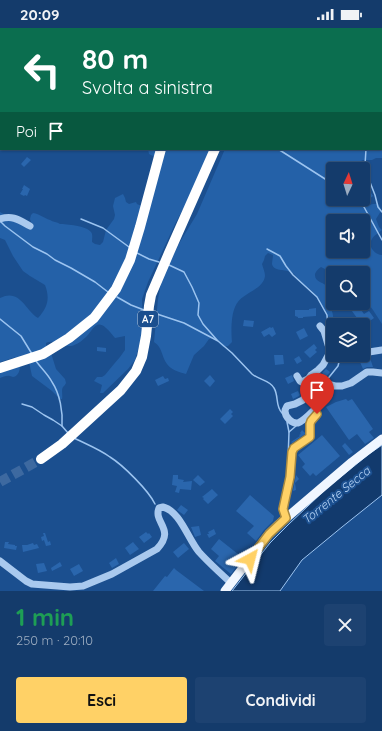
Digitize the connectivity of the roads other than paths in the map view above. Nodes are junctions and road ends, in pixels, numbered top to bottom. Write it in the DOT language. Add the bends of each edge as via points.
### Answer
graph roads {
  1 [pos="160,150"];
  2 [pos="215,150"];
  3 [pos="0,219"];
  4 [pos="30,226"];
  5 [pos="321,338"];
  6 [pos="382,350"];
  7 [pos="370,352"];
  8 [pos="0,368"];
  9 [pos="315,373"];
  10 [pos="382,374"];
  11 [pos="296,376"];
  12 [pos="320,382"];
  13 [pos="382,439"];
  14 [pos="41,458"];
  15 [pos="286,518"];
  16 [pos="0,561"];
  17 [pos="231,583"];
  18 [pos="225,591"];
  1 -- 8 [label="highway" via="130,260 116,289 94,318 69,338 43,354"];
  2 -- 14 [label="highway, A7" via="151,294 142,357 136,371 121,390 62,444"];
  3 -- 4 [label="street" via="13,217"];
  5 -- 9 [label="street" via="320,326 324,331 329,352 326,361"];
  6 -- 7 [label="street"];
  9 -- 11 [label="street" via="302,382"];
  9 -- 15 [label="street" via="303,400 287,406 284,410 290,421 295,423 313,411 317,414 310,424 310,437 292,452 283,509"];
  10 -- 12 [label="street" via="367,372 342,386"];
  13 -- 15 [label="main road"];
  15 -- 17 [label="main road" via="269,534"];
  16 -- 17 [label="street" via="32,584 74,587 95,582 157,549 165,538 158,512 162,506 172,511 200,552"];
  17 -- 18 [label="main road"];
}
